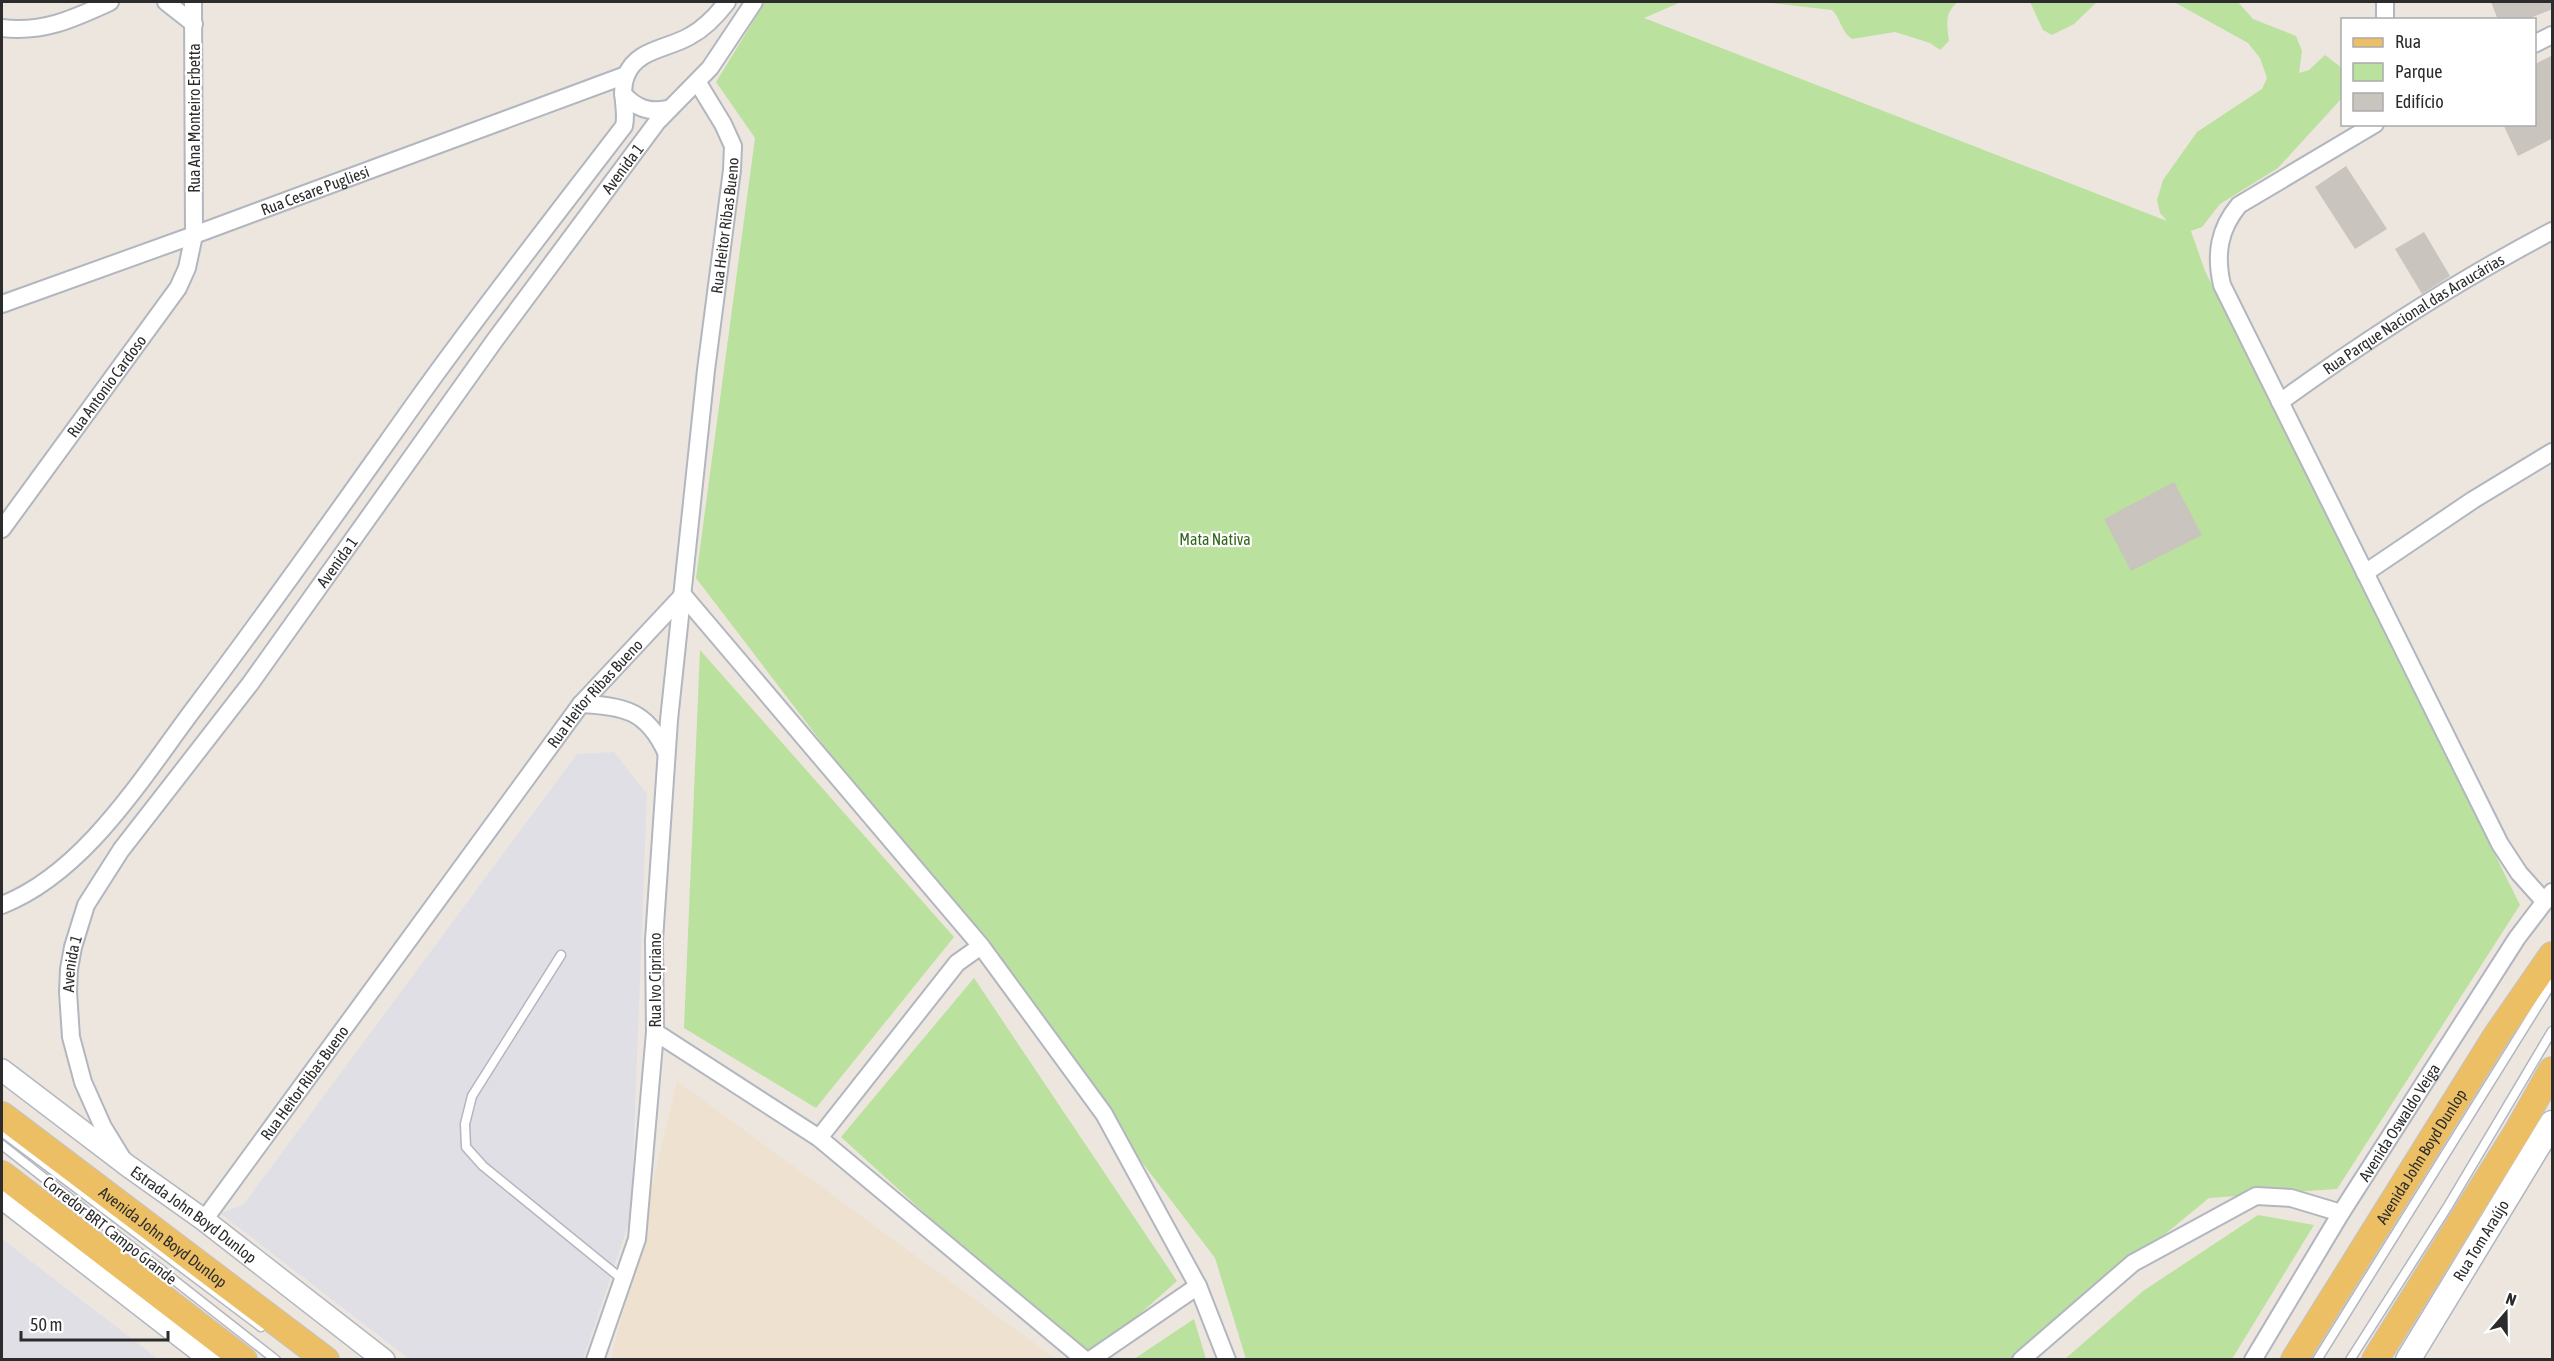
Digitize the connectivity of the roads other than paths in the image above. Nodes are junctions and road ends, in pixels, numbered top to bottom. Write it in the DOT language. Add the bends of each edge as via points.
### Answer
graph roads {
  1 [pos="110,2"];
  2 [pos="166,2"];
  3 [pos="193,2"];
  4 [pos="727,2"];
  5 [pos="754,2"];
  6 [pos="2385,2"];
  7 [pos="2385,18"];
  8 [pos="194,24"];
  9 [pos="2,28"];
  10 [pos="2553,35"];
  11 [pos="2536,44"];
  12 [pos="626,75"];
  13 [pos="698,83"];
  14 [pos="623,94"];
  15 [pos="668,109"];
  16 [pos="2370,126"];
  17 [pos="2553,231"];
  18 [pos="194,235"];
  19 [pos="2,304"];
  20 [pos="2280,402"];
  21 [pos="2553,452"];
  22 [pos="2,529"];
  23 [pos="2365,573"];
  24 [pos="683,595"];
  25 [pos="581,704"];
  26 [pos="668,756"];
  27 [pos="2548,896"];
  28 [pos="2,905"];
  29 [pos="981,946"];
  30 [pos="561,955"];
  31 [pos="2553,955"];
  32 [pos="2553,982"];
  33 [pos="2553,1031"];
  34 [pos="655,1032"];
  35 [pos="2,1070"];
  36 [pos="2553,1070"];
  37 [pos="2,1115"];
  38 [pos="2553,1123"];
  39 [pos="2,1132"];
  40 [pos="819,1138"];
  41 [pos="2,1145"];
  42 [pos="128,1166"];
  43 [pos="2,1174"];
  44 [pos="2,1198"];
  45 [pos="2341,1213"];
  46 [pos="204,1220"];
  47 [pos="622,1280"];
  48 [pos="1198,1286"];
  49 [pos="267,1331"];
  50 [pos="211,1359"];
  51 [pos="244,1359"];
  52 [pos="276,1359"];
  53 [pos="326,1359"];
  54 [pos="384,1359"];
  55 [pos="595,1359"];
  56 [pos="1085,1359"];
  57 [pos="1090,1359"];
  58 [pos="1227,1359"];
  59 [pos="2021,1359"];
  60 [pos="2253,1359"];
  61 [pos="2294,1359"];
  62 [pos="2317,1359"];
  63 [pos="2350,1359"];
  64 [pos="2375,1359"];
  65 [pos="2408,1359"];
  1 -- 9 [label="street" via="67,21 23,30"];
  2 -- 8 [label="street"];
  3 -- 8 [label="street, Rua Ana Monteiro Erbetta"];
  4 -- 12 [label="street" via="691,36 648,53"];
  5 -- 13 [label="street, Avenida 1"];
  6 -- 7 [label="street"];
  8 -- 18 [label="street, Rua Ana Monteiro Erbetta"];
  10 -- 11 [label="street"];
  12 -- 14 [label="street, Avenida 1"];
  12 -- 18 [label="street, Rua Cesare Pugliesi"];
  13 -- 15 [label="street, Avenida 1"];
  13 -- 24 [label="street, Rua Heitor Ribas Bueno" via="733,146"];
  14 -- 15 [label="street" via="638,107"];
  14 -- 28 [label="street, Avenida 1" via="627,115 624,126 474,320 244,643 104,827 56,874"];
  15 -- 42 [label="street, Avenida 1" via="495,340 250,684 121,850 86,905 69,969 71,1037 83,1082 103,1127"];
  16 -- 20 [label="street" via="2239,205 2220,238 2222,285"];
  17 -- 20 [label="street, Rua Parque Nacional das Araucárias" via="2405,316"];
  18 -- 19 [label="street, Rua Cesare Pugliesi"];
  18 -- 22 [label="street, Rua Antonio Cardoso" via="178,288"];
  20 -- 23 [label="street"];
  21 -- 23 [label="street"];
  23 -- 27 [label="street" via="2500,844 2519,873"];
  24 -- 25 [label="street, Rua Heitor Ribas Bueno"];
  24 -- 26 [label="street, Rua Ivo Cipriano"];
  24 -- 29 [label="street"];
  25 -- 26 [label="street" via="607,705 633,713 658,735"];
  25 -- 46 [label="street, Rua Heitor Ribas Bueno"];
  26 -- 34 [label="street, Rua Ivo Cipriano" via="654,940"];
  27 -- 45 [label="street, Avenida Oswaldo Veiga"];
  29 -- 40 [label="street" via="957,963"];
  29 -- 48 [label="street" via="1104,1114"];
  30 -- 47 [label="lane" via="472,1096 465,1124 466,1147 483,1166"];
  31 -- 61 [label="main road, Avenida John Boyd Dunlop" via="2496,1036"];
  32 -- 62 [label="lane"];
  33 -- 63 [label="lane"];
  34 -- 40 [label="street"];
  34 -- 47 [label="street, Rua Ivo Cipriano" via="637,1239"];
  35 -- 42 [label="street, Estrada John Boyd Dunlop"];
  36 -- 64 [label="main road"];
  37 -- 53 [label="main road, Avenida John Boyd Dunlop"];
  38 -- 65 [label="main road, Rua Tom Araújo"];
  39 -- 49 [label="lane, Corredor BRT Campo Grande"];
  40 -- 56 [label="street"];
  41 -- 52 [label="lane, Corredor BRT Campo Grande"];
  42 -- 46 [label="street, Estrada John Boyd Dunlop"];
  43 -- 51 [label="main road"];
  44 -- 50 [label="street"];
  45 -- 59 [label="street" via="2291,1198 2256,1196 2133,1263"];
  45 -- 60 [label="street, Avenida Oswaldo Veiga"];
  46 -- 54 [label="street, Estrada John Boyd Dunlop"];
  47 -- 55 [label="street, Rua Ivo Cipriano"];
  48 -- 57 [label="street"];
  48 -- 58 [label="street"];
}
